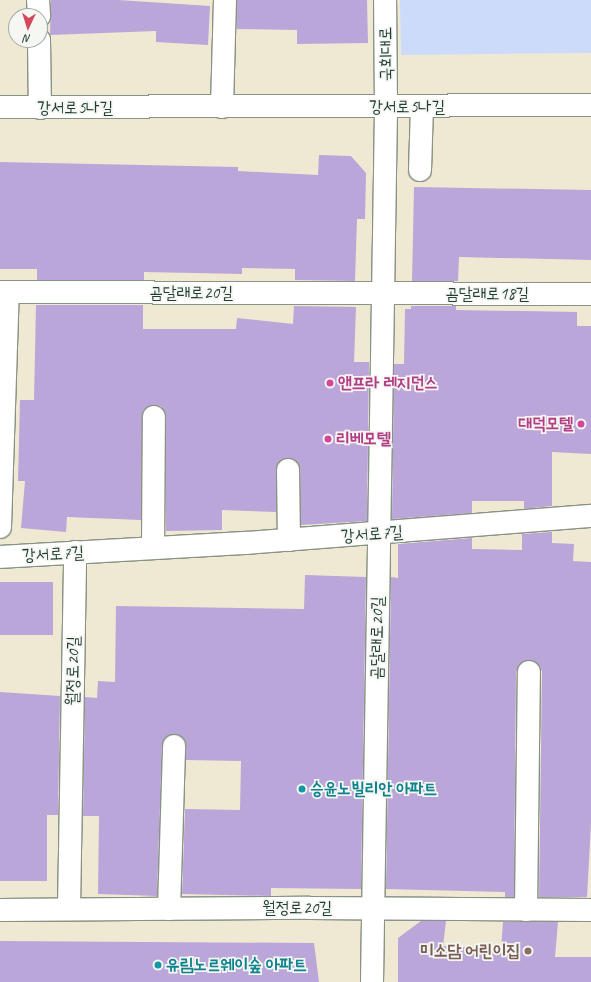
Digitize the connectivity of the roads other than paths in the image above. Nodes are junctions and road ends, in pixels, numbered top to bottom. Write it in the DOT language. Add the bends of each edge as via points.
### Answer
graph roads {
  1 [pos="225,0"];
  2 [pos="385,0"];
  3 [pos="39,48"];
  4 [pos="591,106"];
  5 [pos="0,107"];
  6 [pos="222,107"];
  7 [pos="422,107"];
  8 [pos="40,108"];
  9 [pos="386,108"];
  10 [pos="420,170"];
  11 [pos="4,292"];
  12 [pos="383,293"];
  13 [pos="591,294"];
  14 [pos="154,417"];
  15 [pos="288,470"];
  16 [pos="591,516"];
  17 [pos="0,527"];
  18 [pos="378,534"];
  19 [pos="289,540"];
  20 [pos="154,548"];
  21 [pos="75,552"];
  22 [pos="0,556"];
  23 [pos="529,672"];
  24 [pos="174,746"];
  25 [pos="169,909"];
  26 [pos="373,909"];
  27 [pos="0,910"];
  28 [pos="69,910"];
  29 [pos="526,910"];
  30 [pos="591,910"];
  31 [pos="372,982"];
  1 -- 6 [label="street"];
  2 -- 9 [label="street, 국회대로"];
  3 -- 8 [label="street"];
  4 -- 7 [label="street, 강서로5나길"];
  5 -- 8 [label="street, 강서로5나길"];
  6 -- 8 [label="street, 강서로5나길"];
  6 -- 9 [label="street, 강서로5나길"];
  7 -- 9 [label="street, 강서로5나길"];
  7 -- 10 [label="street"];
  9 -- 12 [label="street, 곰달래로20길"];
  11 -- 12 [label="street, 곰달래로20길"];
  11 -- 17 [label="street"];
  12 -- 13 [label="street, 곰달래로18길"];
  12 -- 18 [label="street, 곰달래로20길"];
  14 -- 20 [label="street"];
  15 -- 19 [label="street"];
  16 -- 18 [label="street, 강서로7길"];
  18 -- 19 [label="street, 강서로7길"];
  18 -- 26 [label="street, 곰달래로20길"];
  19 -- 20 [label="street, 강서로7길"];
  20 -- 21 [label="street, 강서로7길"];
  21 -- 22 [label="street, 강서로7길"];
  21 -- 28 [label="street, 월정로20길"];
  23 -- 29 [label="street"];
  24 -- 25 [label="street"];
  25 -- 26 [label="street, 월정로20길"];
  25 -- 28 [label="street, 월정로20길"];
  26 -- 29 [label="street, 월정로20길"];
  26 -- 31 [label="street, 곰달래로20길"];
  27 -- 28 [label="street, 월정로20길"];
  29 -- 30 [label="street, 월정로20길"];
}
